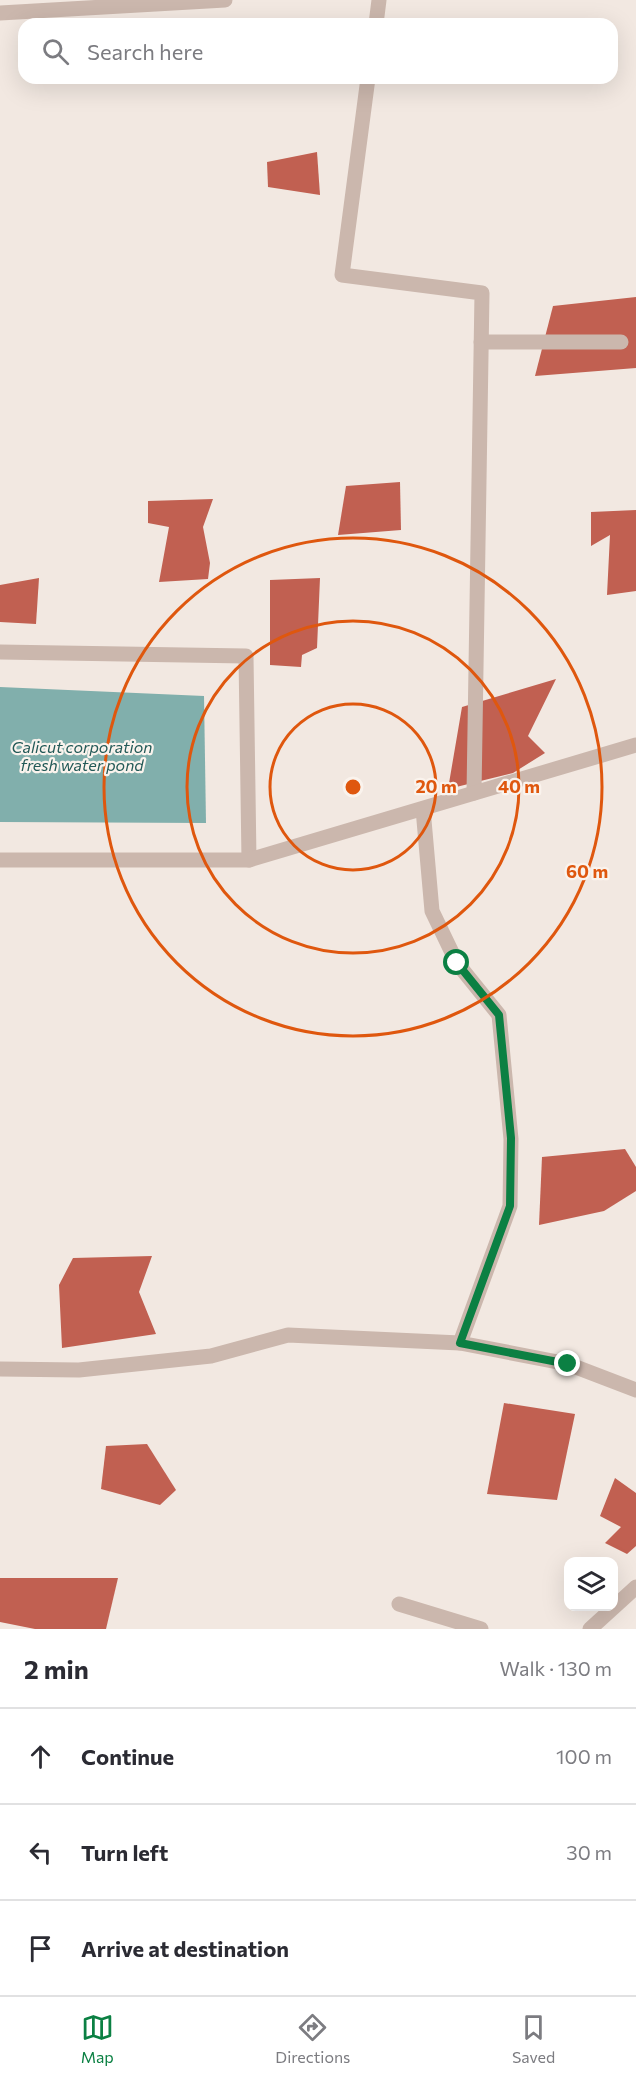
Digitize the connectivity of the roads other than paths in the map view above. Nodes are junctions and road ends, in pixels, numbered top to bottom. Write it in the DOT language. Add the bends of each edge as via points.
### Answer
graph roads {
  1 [pos="225,0"];
  2 [pos="379,0"];
  3 [pos="0,13"];
  4 [pos="377,18"];
  5 [pos="367,84"];
  6 [pos="481,342"];
  7 [pos="621,342"];
  8 [pos="0,652"];
  9 [pos="636,745"];
  10 [pos="474,793"];
  11 [pos="423,808"];
  12 [pos="0,860"];
  13 [pos="249,860"];
  14 [pos="460,1343"];
  15 [pos="0,1369"];
  16 [pos="636,1390"];
  17 [pos="636,1587"];
  18 [pos="399,1604"];
  19 [pos="481,1629"];
  20 [pos="590,1629"];
  1 -- 3 [label="street"];
  2 -- 4 [label="street"];
  5 -- 6 [label="street" via="342,275 482,293"];
  6 -- 7 [label="street"];
  6 -- 10 [label="street"];
  8 -- 13 [label="street" via="246,656"];
  9 -- 10 [label="street"];
  10 -- 11 [label="street"];
  11 -- 13 [label="street"];
  11 -- 14 [label="street" via="432,911 457,963 499,1015 511,1138 510,1206"];
  12 -- 13 [label="street"];
  14 -- 15 [label="street" via="288,1335 211,1356 79,1370"];
  14 -- 16 [label="street" via="568,1364"];
  17 -- 20 [label="street"];
  18 -- 19 [label="street"];
}
